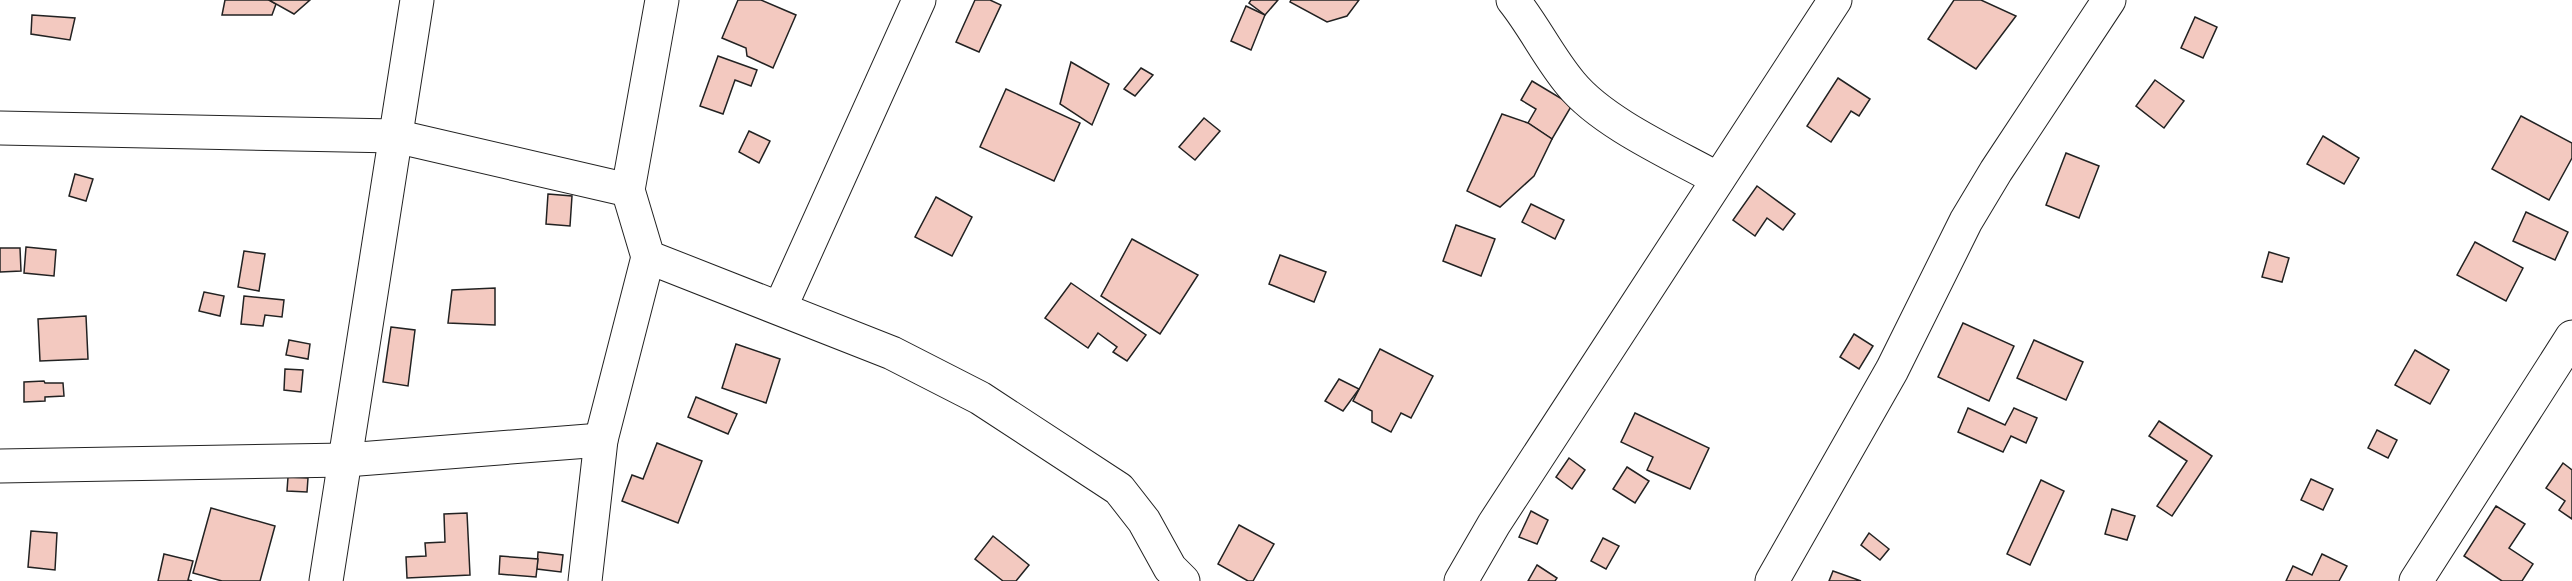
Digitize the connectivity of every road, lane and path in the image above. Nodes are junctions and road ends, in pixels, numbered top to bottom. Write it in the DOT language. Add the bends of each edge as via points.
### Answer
graph roads {
  1 [pos="417,0"];
  2 [pos="662,0"];
  3 [pos="919,0"];
  4 [pos="1513,0"];
  5 [pos="1835,0"];
  6 [pos="2109,0"];
  7 [pos="0,128"];
  8 [pos="395,136"];
  9 [pos="1718,179"];
  10 [pos="628,190"];
  11 [pos="648,257"];
  12 [pos="780,308"];
  13 [pos="2572,337"];
  14 [pos="601,440"];
  15 [pos="346,460"];
  16 [pos="0,466"];
  17 [pos="326,581"];
  18 [pos="585,581"];
  19 [pos="1183,581"];
  20 [pos="1461,581"];
  21 [pos="1772,581"];
  22 [pos="2416,581"];
  1 -- 8 [label="street"];
  2 -- 10 [label="street"];
  3 -- 12 [label="street"];
  4 -- 9 [label="street" via="1570,84 1600,113"];
  5 -- 9 [label="street"];
  6 -- 21 [label="street" via="1966,221 1892,370"];
  7 -- 8 [label="street"];
  8 -- 10 [label="street"];
  8 -- 15 [label="street"];
  9 -- 20 [label="street"];
  10 -- 11 [label="street"];
  11 -- 12 [label="street"];
  11 -- 14 [label="street"];
  12 -- 19 [label="street" via="892,353 980,398 1119,489 1144,521 1170,568"];
  13 -- 22 [label="street"];
  14 -- 15 [label="street"];
  14 -- 18 [label="street"];
  15 -- 16 [label="street"];
  15 -- 17 [label="street"];
}
